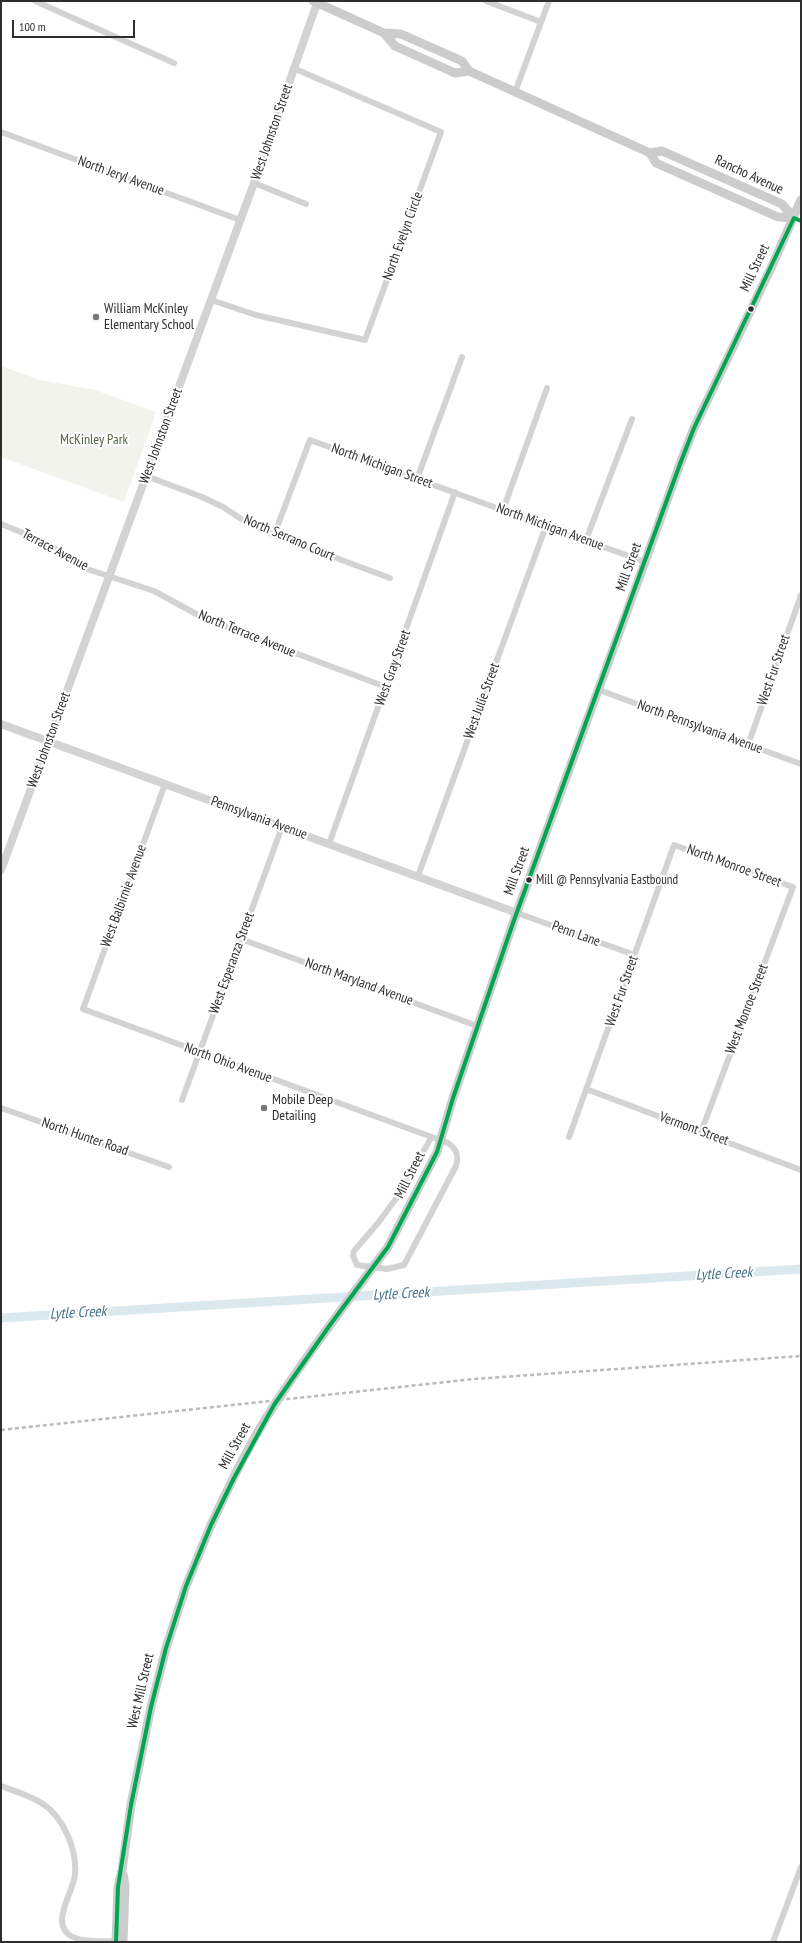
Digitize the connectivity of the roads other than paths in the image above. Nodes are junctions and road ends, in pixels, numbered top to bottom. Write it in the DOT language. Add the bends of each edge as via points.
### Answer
graph roads {
  1 [pos="35,1"];
  2 [pos="486,1"];
  3 [pos="549,1"];
  4 [pos="316,2"];
  5 [pos="49,4"];
  6 [pos="541,22"];
  7 [pos="384,33"];
  8 [pos="174,64"];
  9 [pos="293,68"];
  10 [pos="469,71"];
  11 [pos="515,92"];
  12 [pos="1,132"];
  13 [pos="650,153"];
  14 [pos="254,183"];
  15 [pos="801,200"];
  16 [pos="306,204"];
  17 [pos="240,220"];
  18 [pos="798,220"];
  19 [pos="211,300"];
  20 [pos="462,357"];
  21 [pos="547,388"];
  22 [pos="632,419"];
  23 [pos="146,476"];
  24 [pos="417,479"];
  25 [pos="455,492"];
  26 [pos="503,510"];
  27 [pos="1,524"];
  28 [pos="546,526"];
  29 [pos="274,535"];
  30 [pos="586,540"];
  31 [pos="646,562"];
  32 [pos="110,576"];
  33 [pos="390,578"];
  34 [pos="801,595"];
  35 [pos="386,687"];
  36 [pos="599,690"];
  37 [pos="1,724"];
  38 [pos="49,740"];
  39 [pos="748,745"];
  40 [pos="801,764"];
  41 [pos="165,784"];
  42 [pos="282,827"];
  43 [pos="329,844"];
  44 [pos="674,845"];
  45 [pos="1,870"];
  46 [pos="418,876"];
  47 [pos="793,887"];
  48 [pos="517,913"];
  49 [pos="241,939"];
  50 [pos="635,955"];
  51 [pos="83,1009"];
  52 [pos="477,1026"];
  53 [pos="200,1052"];
  54 [pos="586,1089"];
  55 [pos="182,1100"];
  56 [pos="1,1108"];
  57 [pos="701,1132"];
  58 [pos="569,1137"];
  59 [pos="431,1138"];
  60 [pos="440,1142"];
  61 [pos="169,1167"];
  62 [pos="801,1170"];
  63 [pos="211,1525"];
  64 [pos="1,1786"];
  65 [pos="801,1867"];
  66 [pos="118,1942"];
  67 [pos="773,1942"];
  1 -- 5 [label="street"];
  2 -- 6 [label="street"];
  3 -- 6 [label="street"];
  4 -- 7 [label="main road"];
  4 -- 9 [label="street, West Johnston Street"];
  5 -- 8 [label="street"];
  6 -- 11 [label="street"];
  7 -- 10 [label="main road" via="401,34 462,61"];
  7 -- 10 [label="main road" via="395,46 455,73"];
  9 -- 14 [label="street, West Johnston Street"];
  9 -- 19 [label="street, North Evelyn Circle" via="441,132 365,340 256,315"];
  10 -- 11 [label="main road, Rancho Avenue"];
  11 -- 13 [label="main road, Rancho Avenue"];
  12 -- 17 [label="street, North Jeryl Avenue"];
  13 -- 18 [label="main road, Rancho Avenue" via="656,163 778,217"];
  13 -- 18 [label="main road, Rancho Avenue" via="662,151 763,195 782,204"];
  14 -- 16 [label="street"];
  14 -- 17 [label="street, West Johnston Street"];
  15 -- 18 [label="main road, Mill Street"];
  17 -- 19 [label="street, West Johnston Street"];
  18 -- 31 [label="main road, Mill Street" via="694,428"];
  19 -- 23 [label="street, West Johnston Street"];
  20 -- 24 [label="street"];
  21 -- 26 [label="street"];
  22 -- 30 [label="street"];
  23 -- 29 [label="street, North Serrano Court" via="202,496 249,524"];
  23 -- 32 [label="street, West Johnston Street"];
  24 -- 25 [label="street, North Michigan Street"];
  24 -- 29 [label="street, North Michigan Street" via="310,440"];
  25 -- 26 [label="street, North Michigan Avenue"];
  25 -- 35 [label="street, West Gray Street"];
  26 -- 28 [label="street, North Michigan Avenue"];
  27 -- 32 [label="street, Terrace Avenue" via="54,548 72,562"];
  28 -- 30 [label="street, North Michigan Avenue"];
  28 -- 46 [label="street, West Julie Street"];
  29 -- 33 [label="street, North Serrano Court"];
  30 -- 31 [label="street, North Michigan Avenue"];
  31 -- 36 [label="main road, Mill Street"];
  32 -- 35 [label="street, North Terrace Avenue" via="154,591 200,616 231,629"];
  32 -- 38 [label="street, West Johnston Street"];
  34 -- 39 [label="street, West Fur Street"];
  35 -- 43 [label="street, West Gray Street"];
  36 -- 39 [label="street, North Pennsylvania Avenue"];
  36 -- 48 [label="main road, Mill Street"];
  37 -- 38 [label="street, Pennsylvania Avenue"];
  38 -- 41 [label="street, Pennsylvania Avenue"];
  38 -- 45 [label="street, West Johnston Street"];
  39 -- 40 [label="street, North Pennsylvania Avenue"];
  41 -- 42 [label="street, Pennsylvania Avenue"];
  41 -- 51 [label="street, West Balbirnie Avenue"];
  42 -- 43 [label="street, Pennsylvania Avenue"];
  42 -- 49 [label="street, West Esperanza Street"];
  43 -- 46 [label="street, Pennsylvania Avenue"];
  44 -- 47 [label="street, North Monroe Street"];
  44 -- 50 [label="street, West Fur Street"];
  46 -- 48 [label="street, Pennsylvania Avenue"];
  47 -- 57 [label="street, West Monroe Street"];
  48 -- 50 [label="street, Penn Lane"];
  48 -- 52 [label="main road, Mill Street"];
  49 -- 52 [label="street, North Maryland Avenue"];
  49 -- 53 [label="street, West Esperanza Street"];
  50 -- 54 [label="street, West Fur Street"];
  51 -- 53 [label="street, North Ohio Avenue"];
  52 -- 60 [label="main road, Mill Street"];
  53 -- 55 [label="street, West Esperanza Street"];
  53 -- 59 [label="street, North Ohio Avenue"];
  54 -- 57 [label="street, Vermont Street"];
  54 -- 58 [label="street, West Fur Street"];
  56 -- 61 [label="street, North Hunter Road"];
  57 -- 62 [label="street, Vermont Street"];
  59 -- 60 [label="street, North Ohio Avenue"];
  59 -- 60 [label="street, North Ohio Avenue" via="398,1196 354,1250 353,1256 357,1265 387,1269 404,1265 458,1160 453,1146"];
  60 -- 63 [label="main road, Mill Street, bridge" via="388,1247 330,1324 274,1406"];
  63 -- 66 [label="main road, West Mill Street" via="186,1586 151,1707 131,1805 122,1870 125,1886"];
  64 -- 66 [label="street" via="31,1797 44,1805 57,1817 67,1836 73,1852 75,1875 62,1910 62,1924 70,1936 81,1940"];
  65 -- 67 [label="street"];
}
